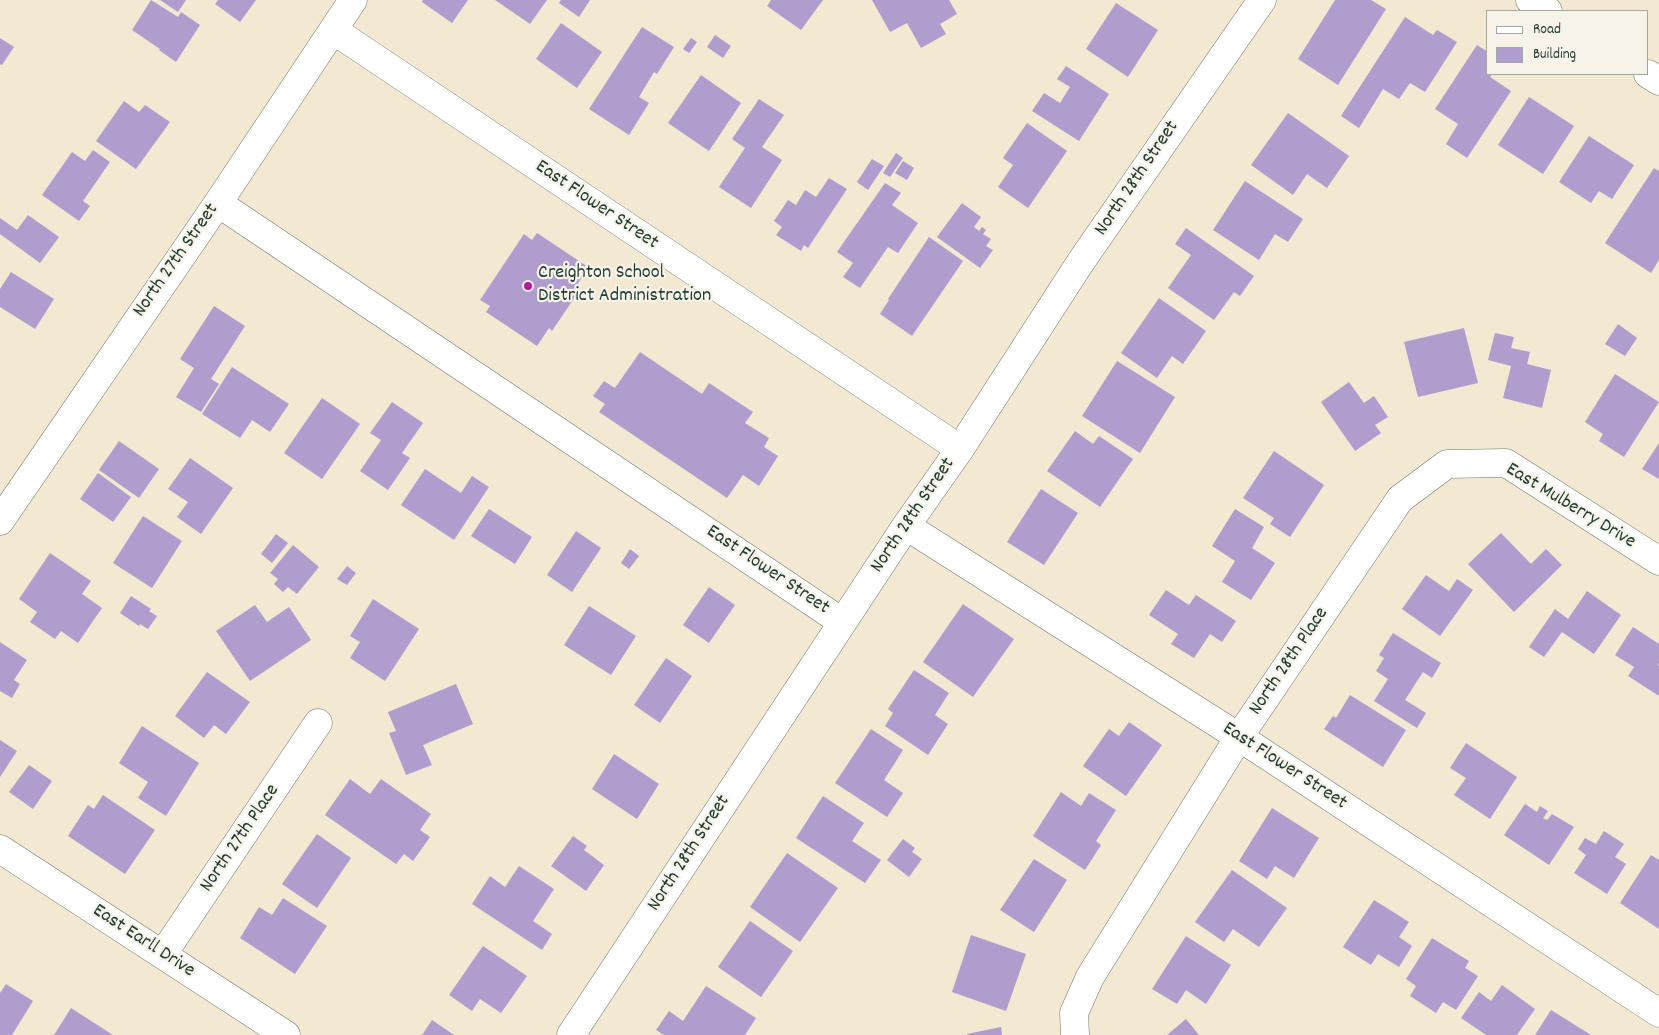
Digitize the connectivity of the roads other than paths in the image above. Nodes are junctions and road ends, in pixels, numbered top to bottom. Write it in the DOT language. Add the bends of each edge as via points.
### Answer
graph roads {
  1 [pos="353,0"];
  2 [pos="1262,0"];
  3 [pos="1530,0"];
  4 [pos="1546,10"];
  5 [pos="333,30"];
  6 [pos="218,203"];
  7 [pos="960,449"];
  8 [pos="1447,464"];
  9 [pos="0,521"];
  10 [pos="906,526"];
  11 [pos="1659,562"];
  12 [pos="842,622"];
  13 [pos="318,723"];
  14 [pos="1239,737"];
  15 [pos="0,849"];
  16 [pos="163,954"];
  17 [pos="1659,1012"];
  18 [pos="286,1035"];
  19 [pos="571,1035"];
  20 [pos="1075,1035"];
  1 -- 5 [label="street, North 27th Street"];
  2 -- 7 [label="street, North 28th Street" via="1080,263"];
  3 -- 4 [label="street"];
  5 -- 6 [label="street, North 27th Street"];
  5 -- 7 [label="street, East Flower Street"];
  6 -- 9 [label="street, North 27th Street"];
  6 -- 12 [label="street, East Flower Street"];
  7 -- 10 [label="street, North 28th Street"];
  8 -- 11 [label="street, East Mulberry Drive" via="1506,463"];
  8 -- 14 [label="street, North 28th Place" via="1400,499"];
  10 -- 12 [label="street, North 28th Street"];
  10 -- 14 [label="street, East Flower Street"];
  12 -- 19 [label="street, North 28th Street"];
  13 -- 16 [label="street, North 27th Place"];
  14 -- 17 [label="street, East Flower Street"];
  14 -- 20 [label="street, North 28th Place" via="1090,977 1074,1013"];
  15 -- 16 [label="street, East Earll Drive"];
  16 -- 18 [label="street, East Earll Drive"];
}
